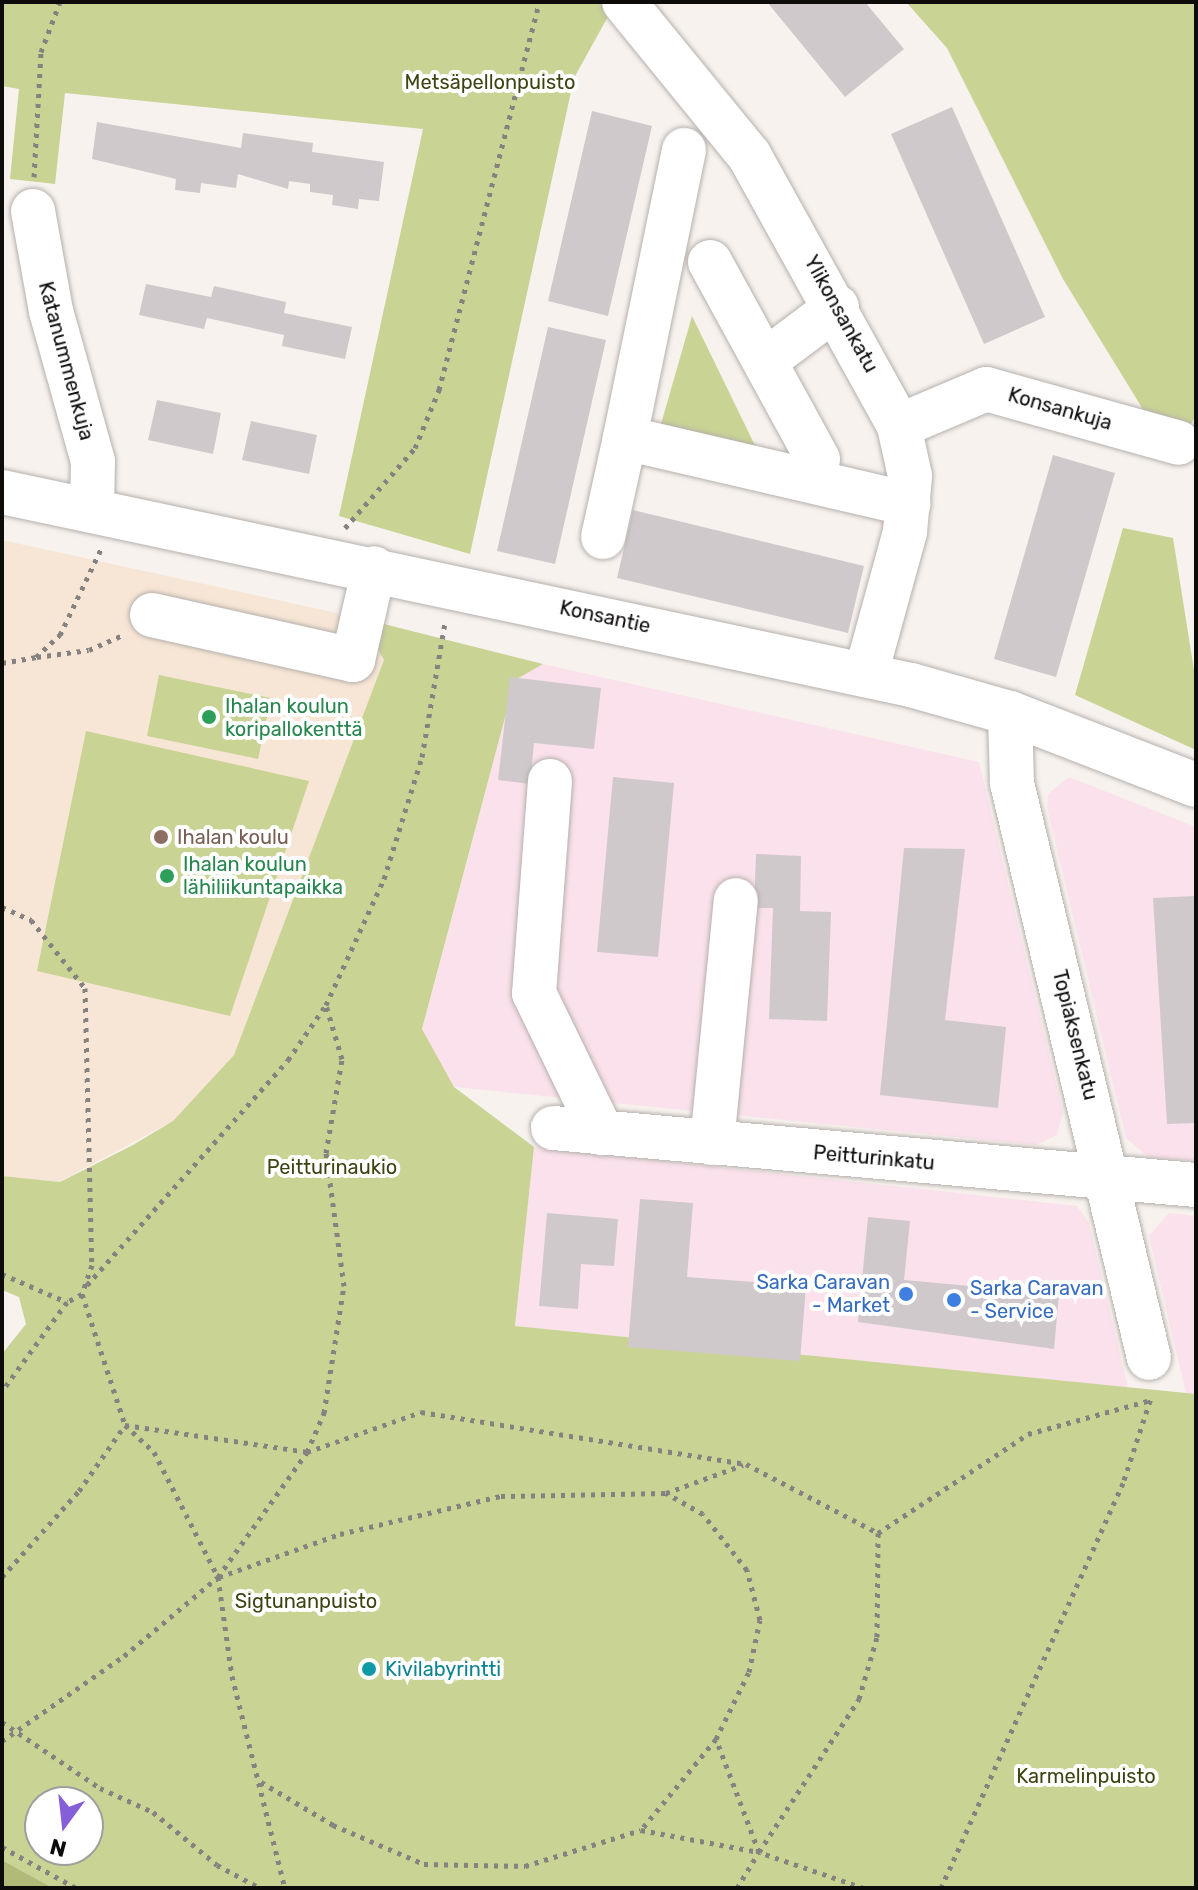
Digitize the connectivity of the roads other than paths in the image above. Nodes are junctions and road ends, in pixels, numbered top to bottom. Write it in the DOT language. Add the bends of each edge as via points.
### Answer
graph roads {
  1 [pos="624,2"];
  2 [pos="684,150"];
  3 [pos="33,211"];
  4 [pos="710,262"];
  5 [pos="837,307"];
  6 [pos="765,361"];
  7 [pos="899,426"];
  8 [pos="625,438"];
  9 [pos="1179,443"];
  10 [pos="818,459"];
  11 [pos="2,492"];
  12 [pos="908,504"];
  13 [pos="99,526"];
  14 [pos="603,537"];
  15 [pos="374,568"];
  16 [pos="152,615"];
  17 [pos="866,674"];
  18 [pos="1010,713"];
  19 [pos="550,781"];
  20 [pos="1196,785"];
  21 [pos="736,900"];
  22 [pos="553,1128"];
  23 [pos="602,1133"];
  24 [pos="712,1143"];
  25 [pos="1109,1176"];
  26 [pos="1196,1185"];
  27 [pos="1150,1379"];
  1 -- 5 [label="street, Ylikonsankatu" via="749,155"];
  2 -- 8 [label="street"];
  3 -- 13 [label="street, Katanummenkuja" via="51,311 93,461"];
  4 -- 6 [label="street"];
  5 -- 6 [label="street"];
  5 -- 7 [label="street, Ylikonsankatu"];
  6 -- 10 [label="street"];
  7 -- 9 [label="street, Konsankuja" via="986,389"];
  7 -- 12 [label="street, Ylikonsankatu"];
  8 -- 12 [label="street"];
  8 -- 14 [label="street"];
  11 -- 13 [label="street, Konsantie"];
  12 -- 17 [label="street, Ylikonsankatu"];
  13 -- 15 [label="street, Konsantie"];
  15 -- 16 [label="street" via="353,660"];
  15 -- 17 [label="street, Konsantie"];
  17 -- 18 [label="street, Konsantie"];
  18 -- 20 [label="street, Konsantie"];
  18 -- 25 [label="street, Topiaksenkatu" via="1012,783"];
  19 -- 23 [label="street" via="534,993"];
  21 -- 24 [label="street"];
  22 -- 23 [label="street, Peitturinkatu"];
  23 -- 24 [label="street, Peitturinkatu"];
  24 -- 25 [label="street, Peitturinkatu"];
  25 -- 26 [label="street, Peitturinkatu"];
  25 -- 27 [label="street, Topiaksenkatu"];
}
